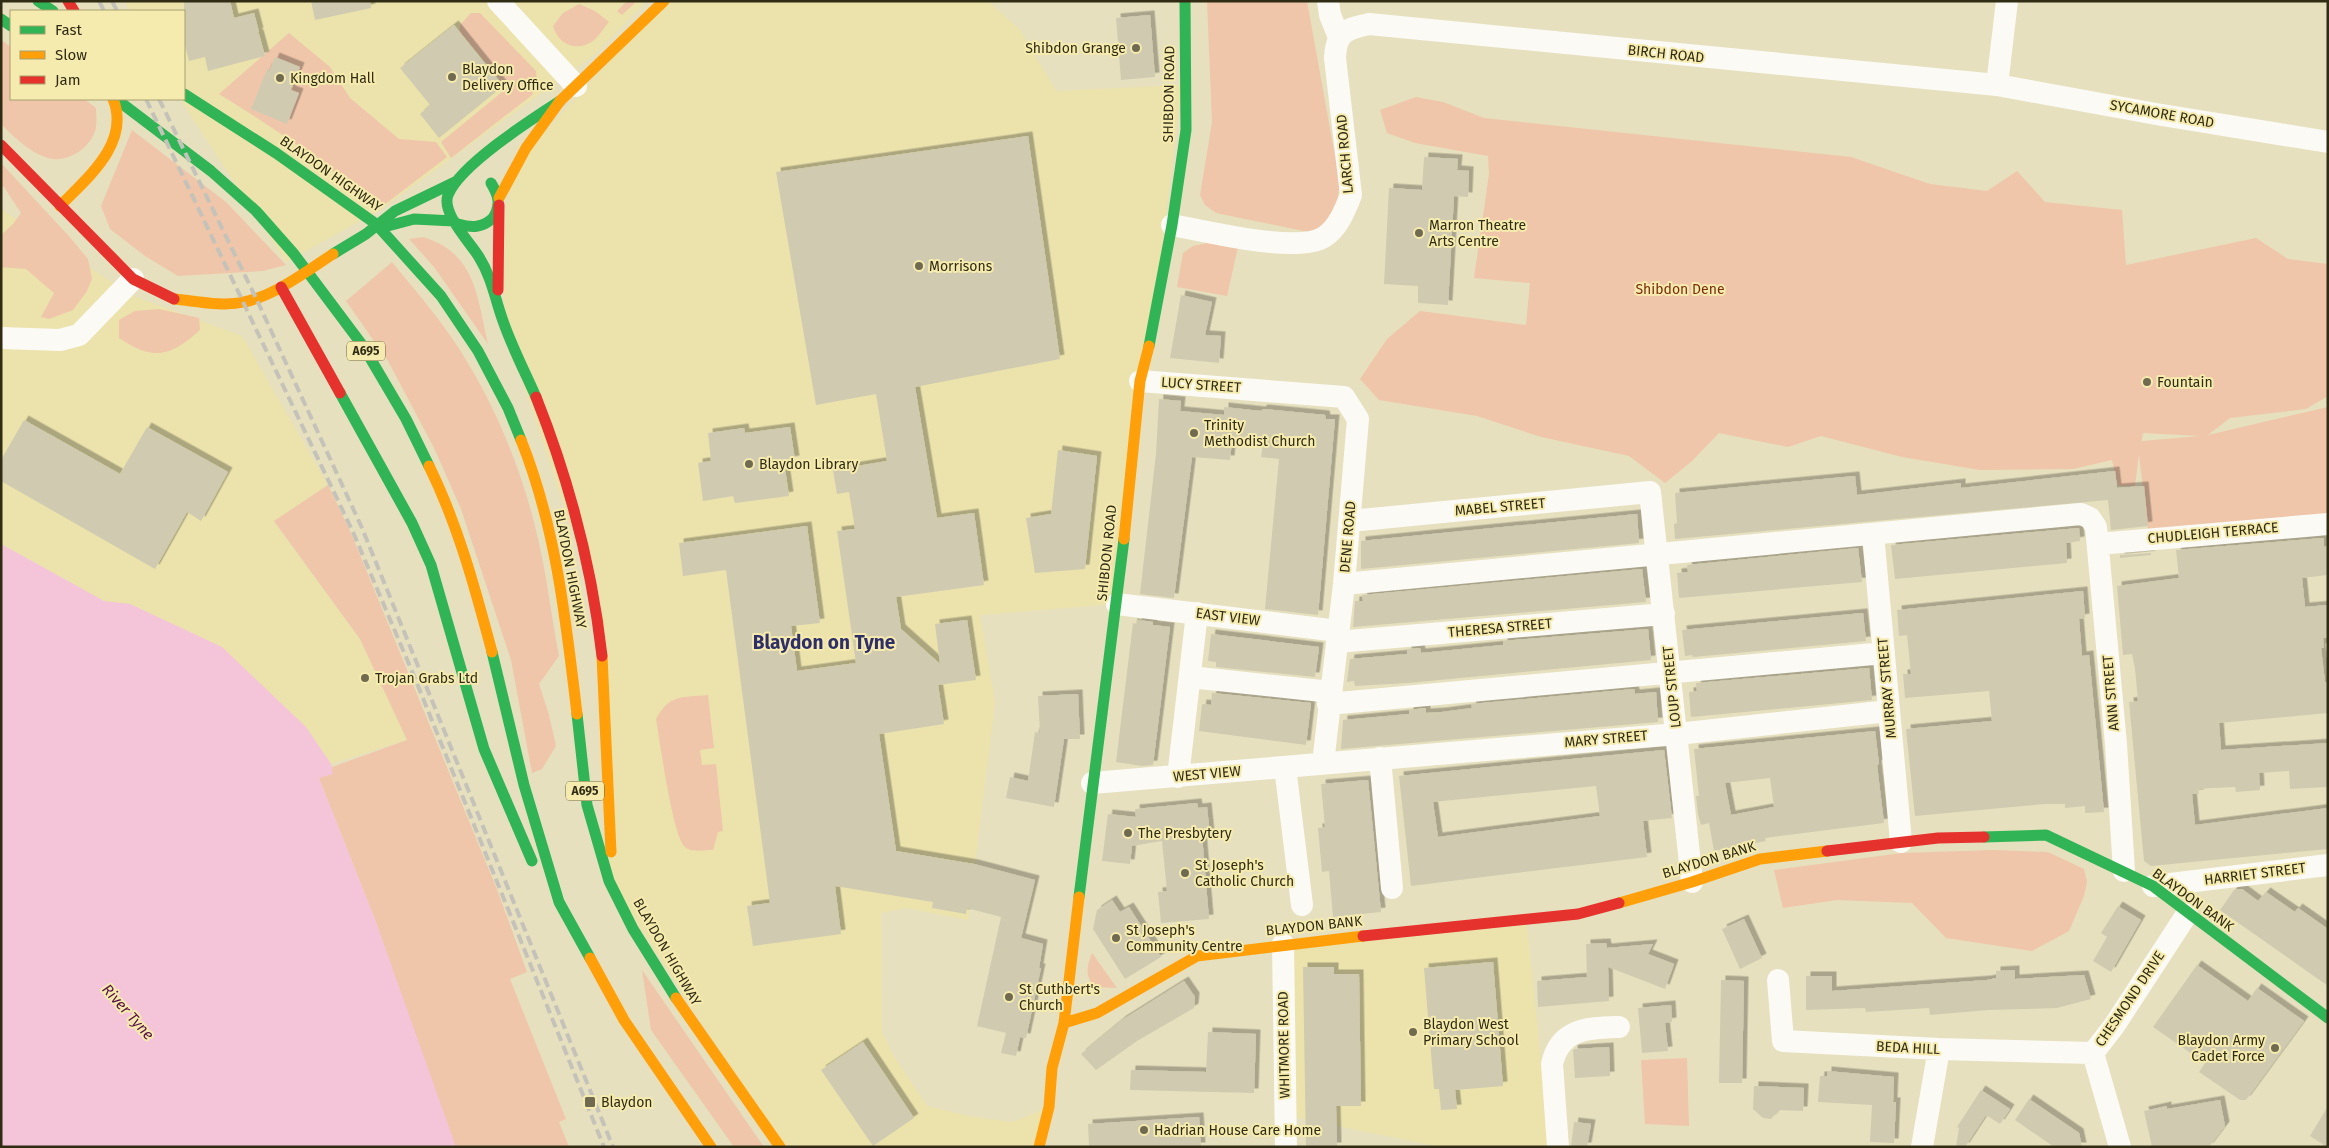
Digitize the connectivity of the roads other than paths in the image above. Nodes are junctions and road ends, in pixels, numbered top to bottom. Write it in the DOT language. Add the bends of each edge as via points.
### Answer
graph roads {
  1 [pos="38,1"];
  2 [pos="498,1"];
  3 [pos="664,1"];
  4 [pos="1185,1"];
  5 [pos="1328,1"];
  6 [pos="2006,1"];
  7 [pos="52,10"];
  8 [pos="1339,37"];
  9 [pos="1997,84"];
  10 [pos="576,86"];
  11 [pos="185,95"];
  12 [pos="115,100"];
  13 [pos="116,100"];
  14 [pos="560,101"];
  15 [pos="2328,142"];
  16 [pos="1,145"];
  17 [pos="458,180"];
  18 [pos="499,202"];
  19 [pos="60,206"];
  20 [pos="456,222"];
  21 [pos="1172,225"];
  22 [pos="366,234"];
  23 [pos="133,279"];
  24 [pos="281,287"];
  25 [pos="498,299"];
  26 [pos="1,338"];
  27 [pos="1140,381"];
  28 [pos="1261,389"];
  29 [pos="1650,492"];
  30 [pos="1350,521"];
  31 [pos="2328,524"];
  32 [pos="1873,534"];
  33 [pos="2098,544"];
  34 [pos="1656,553"];
  35 [pos="1344,584"];
  36 [pos="1117,604"];
  37 [pos="1197,613"];
  38 [pos="1664,614"];
  39 [pos="1338,637"];
  40 [pos="1884,653"];
  41 [pos="1670,673"];
  42 [pos="1190,677"];
  43 [pos="1330,698"];
  44 [pos="1890,712"];
  45 [pos="1677,734"];
  46 [pos="1380,758"];
  47 [pos="1323,764"];
  48 [pos="1285,767"];
  49 [pos="1178,777"];
  50 [pos="1092,784"];
  51 [pos="1902,842"];
  52 [pos="2328,865"];
  53 [pos="2124,871"];
  54 [pos="609,881"];
  55 [pos="1692,882"];
  56 [pos="2153,886"];
  57 [pos="1392,888"];
  58 [pos="559,902"];
  59 [pos="1302,905"];
  60 [pos="2187,914"];
  61 [pos="1283,944"];
  62 [pos="1778,980"];
  63 [pos="2328,1018"];
  64 [pos="1064,1023"];
  65 [pos="1619,1027"];
  66 [pos="1940,1049"];
  67 [pos="2094,1053"];
  68 [pos="1049,1107"];
  69 [pos="1053,1137"];
  70 [pos="711,1147"];
  71 [pos="780,1147"];
  72 [pos="1039,1147"];
  73 [pos="1286,1147"];
  74 [pos="1558,1147"];
  75 [pos="1922,1147"];
  76 [pos="2120,1147"];
  1 -- 7 [label="main road"];
  2 -- 10 [label="street"];
  3 -- 10 [label="main road"];
  4 -- 21 [label="main road, SHIBDON ROAD" via="1186,130"];
  5 -- 8 [label="street"];
  6 -- 9 [label="street"];
  8 -- 9 [label="street, BIRCH ROAD" via="1344,32 1369,24"];
  8 -- 21 [label="street, LARCH ROAD" via="1335,58 1351,196 1335,226 1324,237 1295,245"];
  9 -- 15 [label="street, SYCAMORE ROAD"];
  10 -- 14 [label="main road"];
  11 -- 54 [label="main road, BLAYDON HIGHWAY / A695" via="276,153 376,224 441,296 478,351 508,408 532,468 550,530 569,644 587,805"];
  12 -- 19 [label="main road" via="118,108 115,140"];
  13 -- 58 [label="main road, A695" via="211,171 256,211 294,254 363,346 406,419 443,495 470,575 500,681 524,785"];
  14 -- 17 [label="main road" via="509,134"];
  14 -- 18 [label="main road" via="526,148"];
  16 -- 19 [label="main road"];
  17 -- 18 [label="main road" via="469,176 485,178 497,190"];
  17 -- 20 [label="main road" via="450,188 446,205"];
  17 -- 22 [label="main road" via="395,211"];
  18 -- 20 [label="main road" via="497,214 484,226 466,228"];
  18 -- 25 [label="main road"];
  19 -- 23 [label="main road"];
  20 -- 22 [label="main road" via="414,219"];
  20 -- 25 [label="main road" via="482,261"];
  21 -- 27 [label="main road, SHIBDON ROAD"];
  22 -- 24 [label="main road"];
  23 -- 24 [label="main road" via="172,299 221,304 244,302"];
  23 -- 26 [label="street" via="79,335 60,340"];
  24 -- 58 [label="main road" via="412,523 431,565 484,749 526,851"];
  25 -- 54 [label="main road" via="503,322 541,411 570,495 598,610 611,837"];
  27 -- 28 [label="street, LUCY STREET"];
  27 -- 36 [label="main road, SHIBDON ROAD"];
  28 -- 30 [label="street, DENE ROAD" via="1344,397 1352,408 1358,419"];
  29 -- 30 [label="street, MABEL STREET"];
  29 -- 34 [label="street, LOUP STREET"];
  30 -- 35 [label="street, DENE ROAD"];
  31 -- 33 [label="street, CHUDLEIGH TERRACE"];
  32 -- 33 [label="street, ANN STREET" via="2081,514 2090,518 2096,527"];
  32 -- 34 [label="street"];
  32 -- 40 [label="street, MURRAY STREET"];
  33 -- 53 [label="street, ANN STREET"];
  34 -- 35 [label="street"];
  34 -- 38 [label="street, LOUP STREET"];
  35 -- 39 [label="street, DENE ROAD"];
  36 -- 37 [label="street, EAST VIEW"];
  36 -- 50 [label="main road, SHIBDON ROAD"];
  37 -- 39 [label="street, EAST VIEW"];
  37 -- 42 [label="street"];
  38 -- 39 [label="street, THERESA STREET"];
  38 -- 41 [label="street, LOUP STREET"];
  39 -- 43 [label="street, DENE ROAD"];
  40 -- 41 [label="street"];
  40 -- 44 [label="street, MURRAY STREET"];
  41 -- 43 [label="street"];
  41 -- 45 [label="street, LOUP STREET"];
  42 -- 43 [label="street"];
  42 -- 49 [label="street"];
  43 -- 47 [label="street, DENE ROAD"];
  44 -- 45 [label="street, MARY STREET"];
  44 -- 51 [label="street, MURRAY STREET"];
  45 -- 46 [label="street, MARY STREET"];
  45 -- 55 [label="street, LOUP STREET"];
  46 -- 47 [label="street, MARY STREET"];
  46 -- 57 [label="street"];
  47 -- 48 [label="street, WEST VIEW"];
  48 -- 49 [label="street, WEST VIEW"];
  48 -- 59 [label="street"];
  49 -- 50 [label="street, WEST VIEW"];
  50 -- 64 [label="main road, SHIBDON ROAD"];
  51 -- 53 [label="main road, BLAYDON BANK" via="2046,835"];
  51 -- 55 [label="main road, BLAYDON BANK" via="1760,859"];
  52 -- 56 [label="street, HARRIET STREET"];
  53 -- 56 [label="main road, BLAYDON BANK"];
  54 -- 71 [label="main road, BLAYDON HIGHWAY / A695" via="633,929 687,1016"];
  55 -- 61 [label="main road, BLAYDON BANK" via="1578,914"];
  56 -- 60 [label="main road, BLAYDON BANK"];
  58 -- 70 [label="main road, A695" via="624,1020"];
  60 -- 63 [label="main road, BLAYDON BANK"];
  60 -- 67 [label="street, CHESMOND DRIVE"];
  61 -- 64 [label="main road, BLAYDON BANK" via="1197,956 1097,1013"];
  61 -- 73 [label="street, WHITMORE ROAD"];
  62 -- 66 [label="street, BEDA HILL" via="1783,1041"];
  64 -- 68 [label="main road, SHIBDON ROAD" via="1052,1068"];
  65 -- 74 [label="street" via="1587,1028 1577,1032 1554,1054"];
  66 -- 67 [label="street, BEDA HILL"];
  66 -- 75 [label="street"];
  67 -- 76 [label="street, CHESMOND DRIVE"];
  68 -- 69 [label="main road"];
  68 -- 72 [label="main road"];
}
